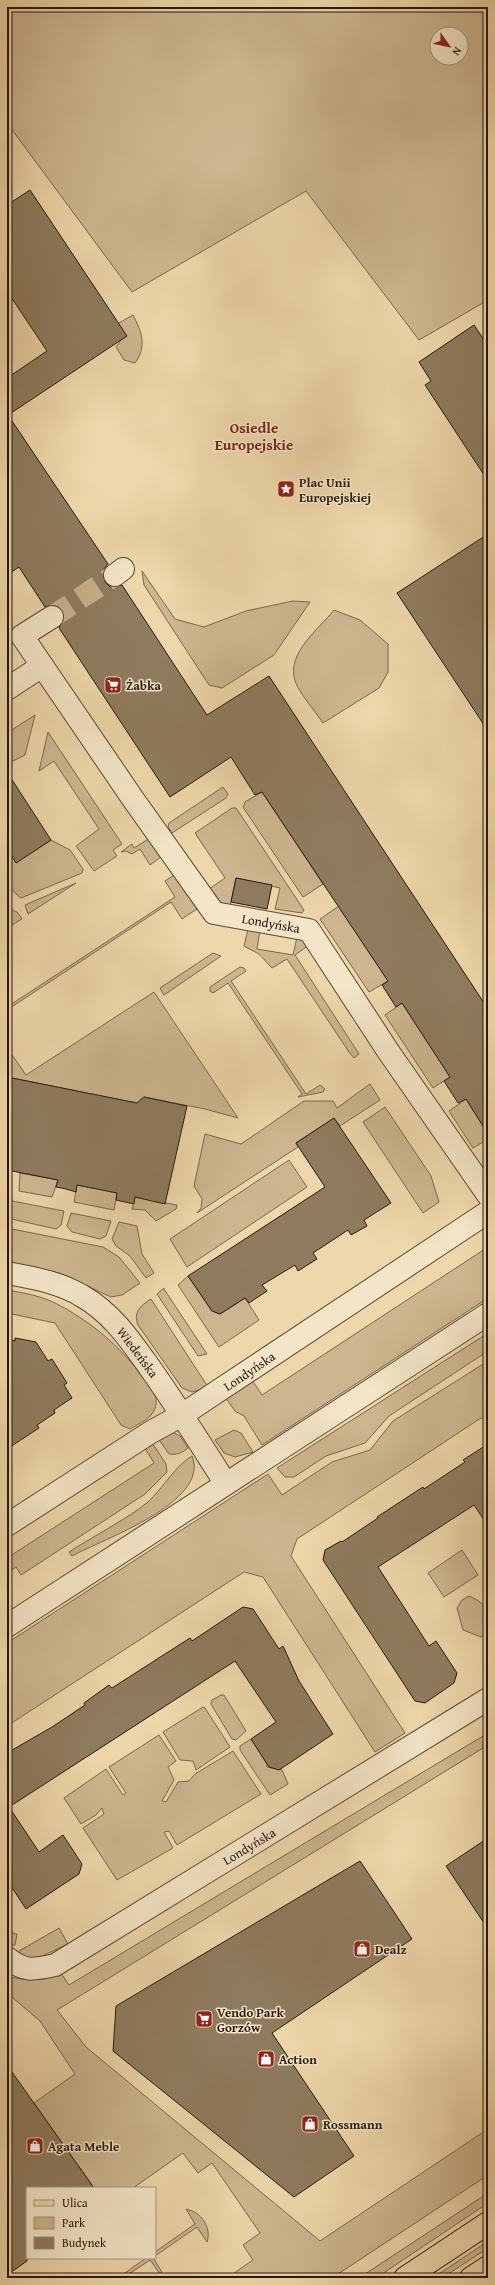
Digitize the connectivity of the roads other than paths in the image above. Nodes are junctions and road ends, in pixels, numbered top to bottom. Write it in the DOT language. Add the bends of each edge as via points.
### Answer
graph roads {
  1 [pos="52,617"];
  2 [pos="42,666"];
  3 [pos="7,689"];
  4 [pos="488,1195"];
  5 [pos="488,1212"];
  6 [pos="7,1273"];
  7 [pos="488,1314"];
  8 [pos="182,1415"];
  9 [pos="226,1484"];
  10 [pos="7,1525"];
  11 [pos="7,1626"];
  12 [pos="488,1700"];
  13 [pos="7,1958"];
  14 [pos="488,2223"];
  15 [pos="488,2267"];
  16 [pos="405,2278"];
  17 [pos="471,2278"];
  1 -- 2 [label="street" via="22,636"];
  2 -- 3 [label="street"];
  2 -- 4 [label="street, Londyńska" via="214,913 309,930 388,1051"];
  5 -- 8 [label="street, Londyńska"];
  6 -- 8 [label="street, Wiedeńska" via="65,1287 98,1307 126,1335"];
  7 -- 9 [label="street"];
  8 -- 9 [label="street, Wiedeńska"];
  8 -- 10 [label="street, Londyńska" via="151,1432"];
  9 -- 11 [label="street"];
  12 -- 13 [label="street, Londyńska" via="55,1965 35,1970 19,1967"];
  14 -- 16 [label="main road"];
  15 -- 17 [label="main road"];
}
